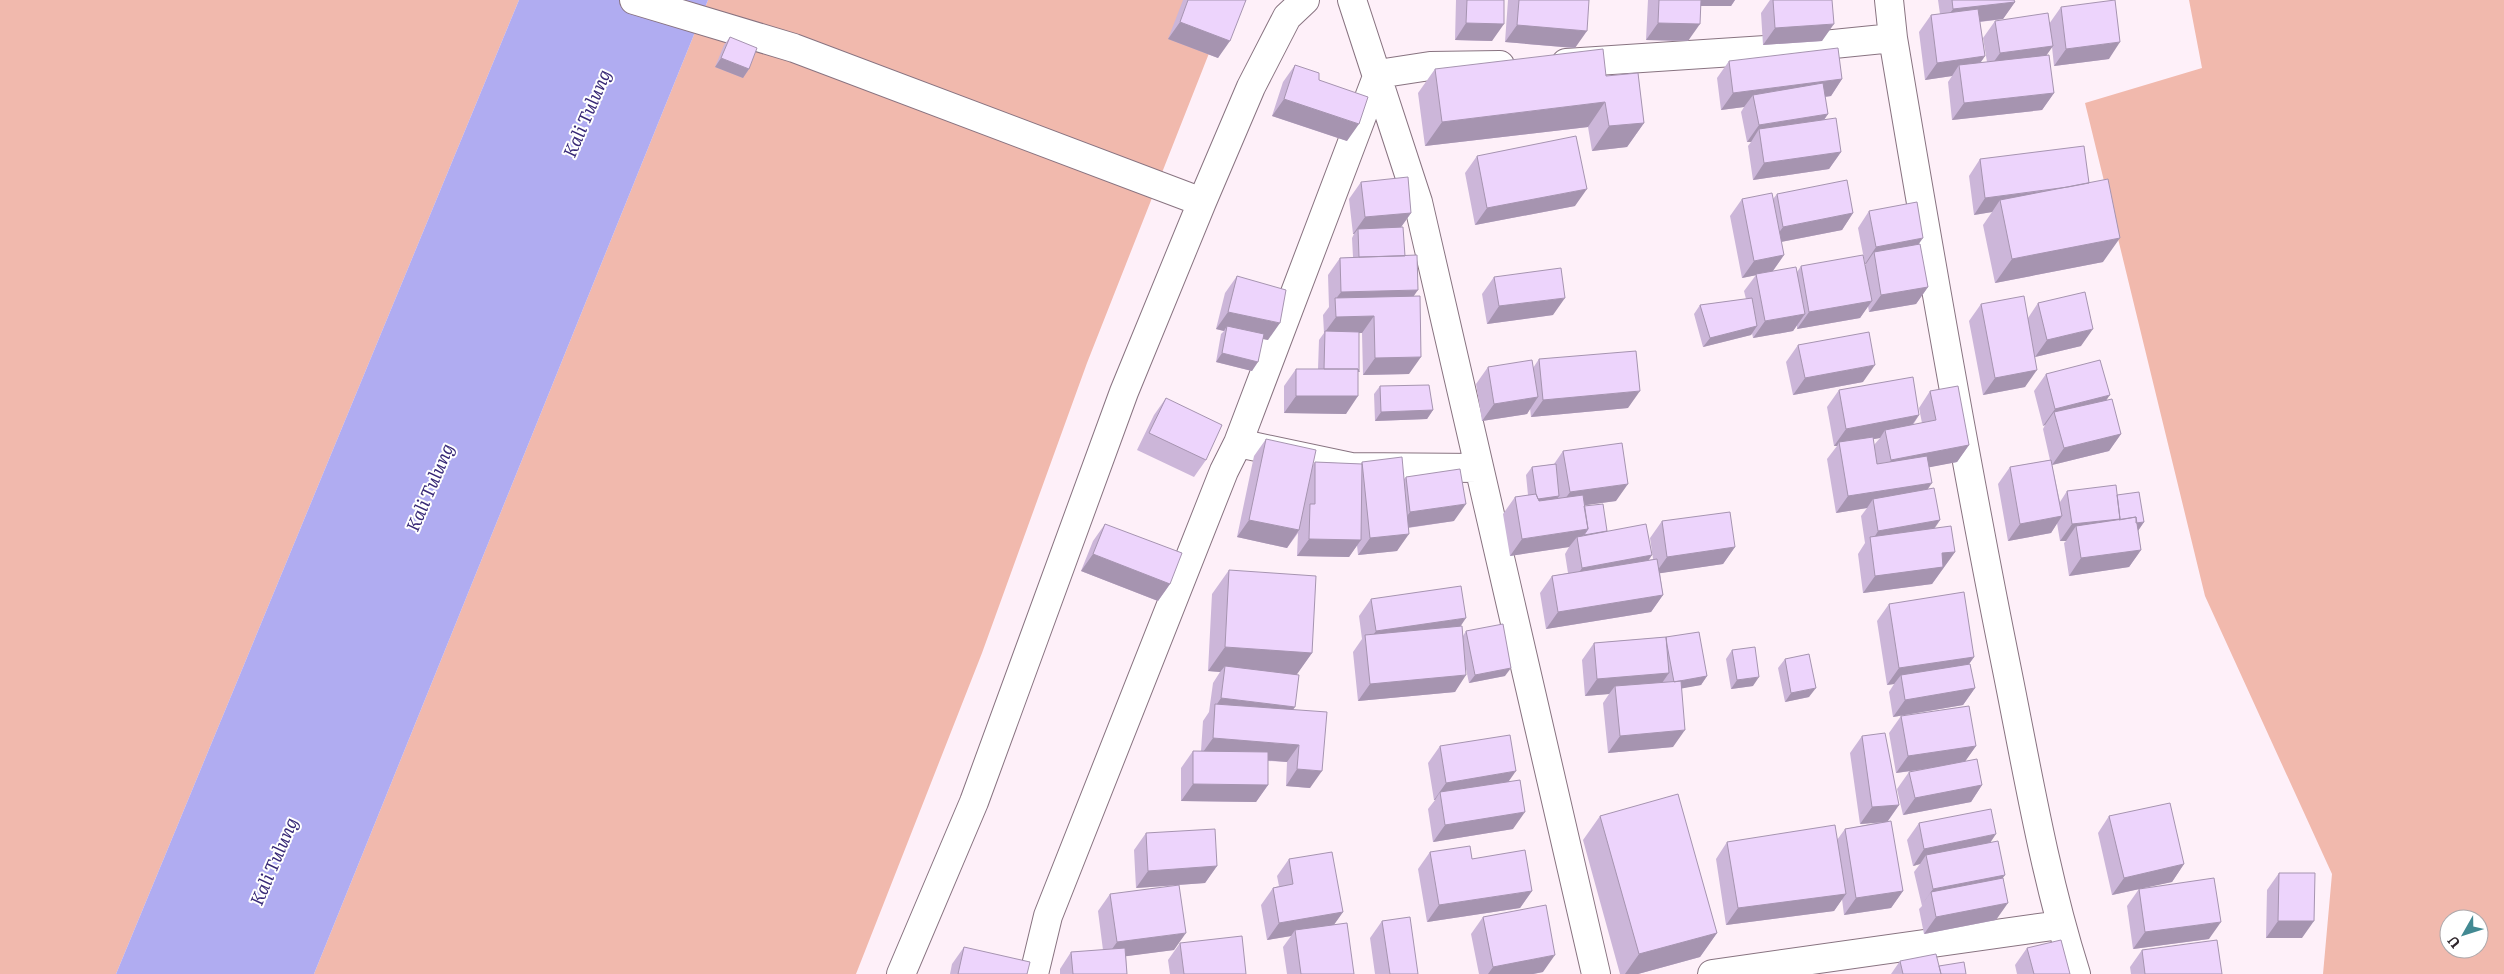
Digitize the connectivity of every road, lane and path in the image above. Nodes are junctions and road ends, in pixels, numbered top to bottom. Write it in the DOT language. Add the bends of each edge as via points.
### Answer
graph roads {
  1 [pos="634,0"];
  2 [pos="1305,0"];
  3 [pos="1352,0"];
  4 [pos="1889,0"];
  5 [pos="1893,38"];
  6 [pos="1378,74"];
  7 [pos="1202,202"];
  8 [pos="1238,443"];
  9 [pos="1479,468"];
  10 [pos="2060,925"];
  11 [pos="901,974"];
  12 [pos="1034,974"];
  13 [pos="1596,974"];
  14 [pos="1712,974"];
  15 [pos="2076,974"];
  1 -- 7 [label="street" via="794,48"];
  2 -- 7 [label="street" via="1287,17 1255,78"];
  3 -- 6 [label="street"];
  4 -- 5 [label="street"];
  5 -- 6 [label="street" via="1794,48 1534,64 1430,66"];
  5 -- 10 [label="street" via="1954,397"];
  6 -- 8 [label="street"];
  6 -- 9 [label="street" via="1418,202"];
  7 -- 11 [label="street" via="1124,392 974,802"];
  8 -- 9 [label="street" via="1351,467"];
  8 -- 12 [label="street" via="1048,916"];
  9 -- 13 [label="street"];
  10 -- 14 [label="street"];
  10 -- 15 [label="street"];
}
